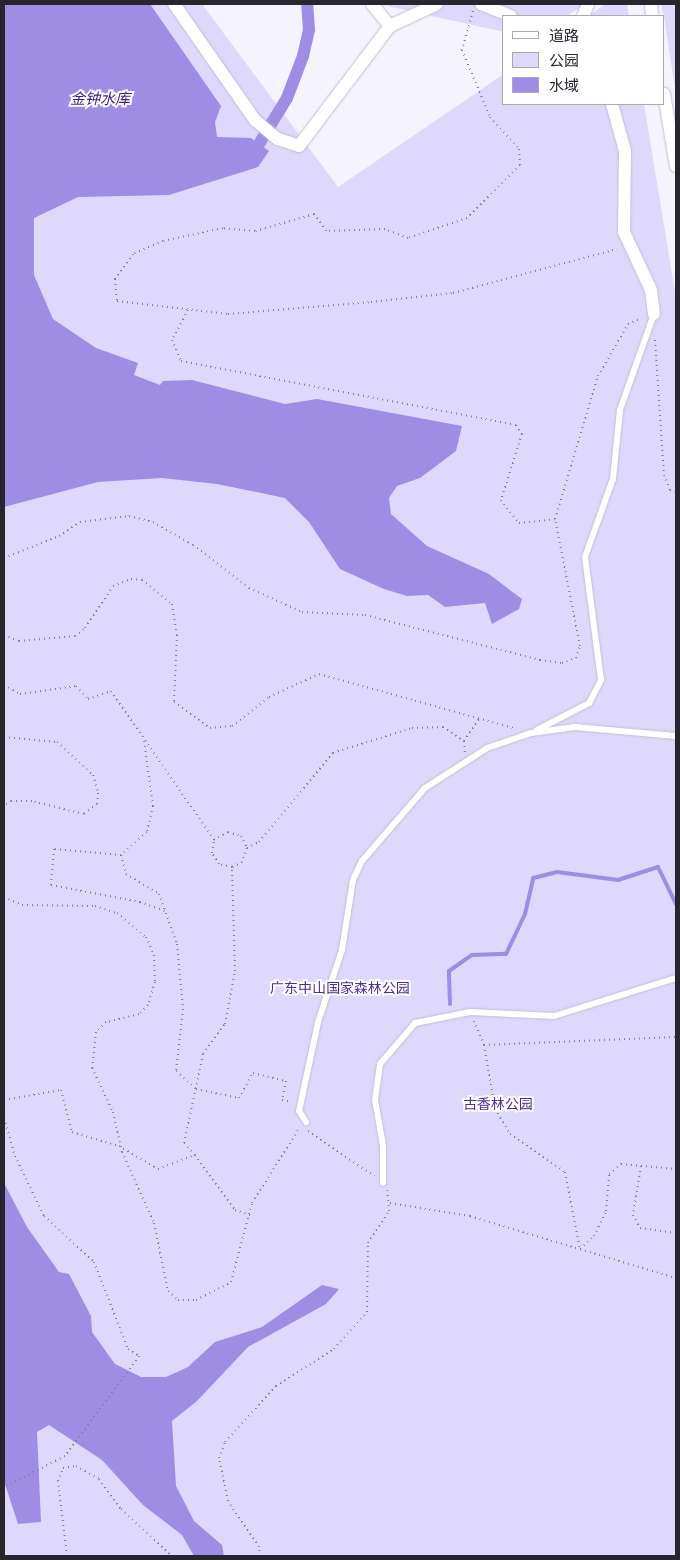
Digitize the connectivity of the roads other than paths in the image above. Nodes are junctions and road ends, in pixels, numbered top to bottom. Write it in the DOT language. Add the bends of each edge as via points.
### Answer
graph roads {
  1 [pos="174,4"];
  2 [pos="372,4"];
  3 [pos="437,4"];
  4 [pos="481,4"];
  5 [pos="508,15"];
  6 [pos="390,26"];
  7 [pos="665,100"];
  8 [pos="612,105"];
  9 [pos="676,166"];
  10 [pos="654,314"];
  11 [pos="531,733"];
  12 [pos="676,736"];
  13 [pos="676,978"];
  14 [pos="306,1122"];
  15 [pos="383,1183"];
  1 -- 6 [label="street" via="255,120 278,139 299,146"];
  2 -- 6 [label="street"];
  3 -- 6 [label="street"];
  4 -- 5 [label="street"];
  7 -- 9 [label="street"];
  8 -- 10 [label="street" via="624,151 624,232 651,290"];
  10 -- 11 [label="lane" via="620,410 613,479 585,557 601,680 590,703"];
  11 -- 12 [label="lane" via="575,727"];
  11 -- 14 [label="lane" via="487,748 445,772 425,788 362,861 353,880 342,950 318,1022 300,1111"];
  13 -- 15 [label="lane" via="554,1016 470,1012 415,1023 380,1064 375,1100 383,1145"];
}
